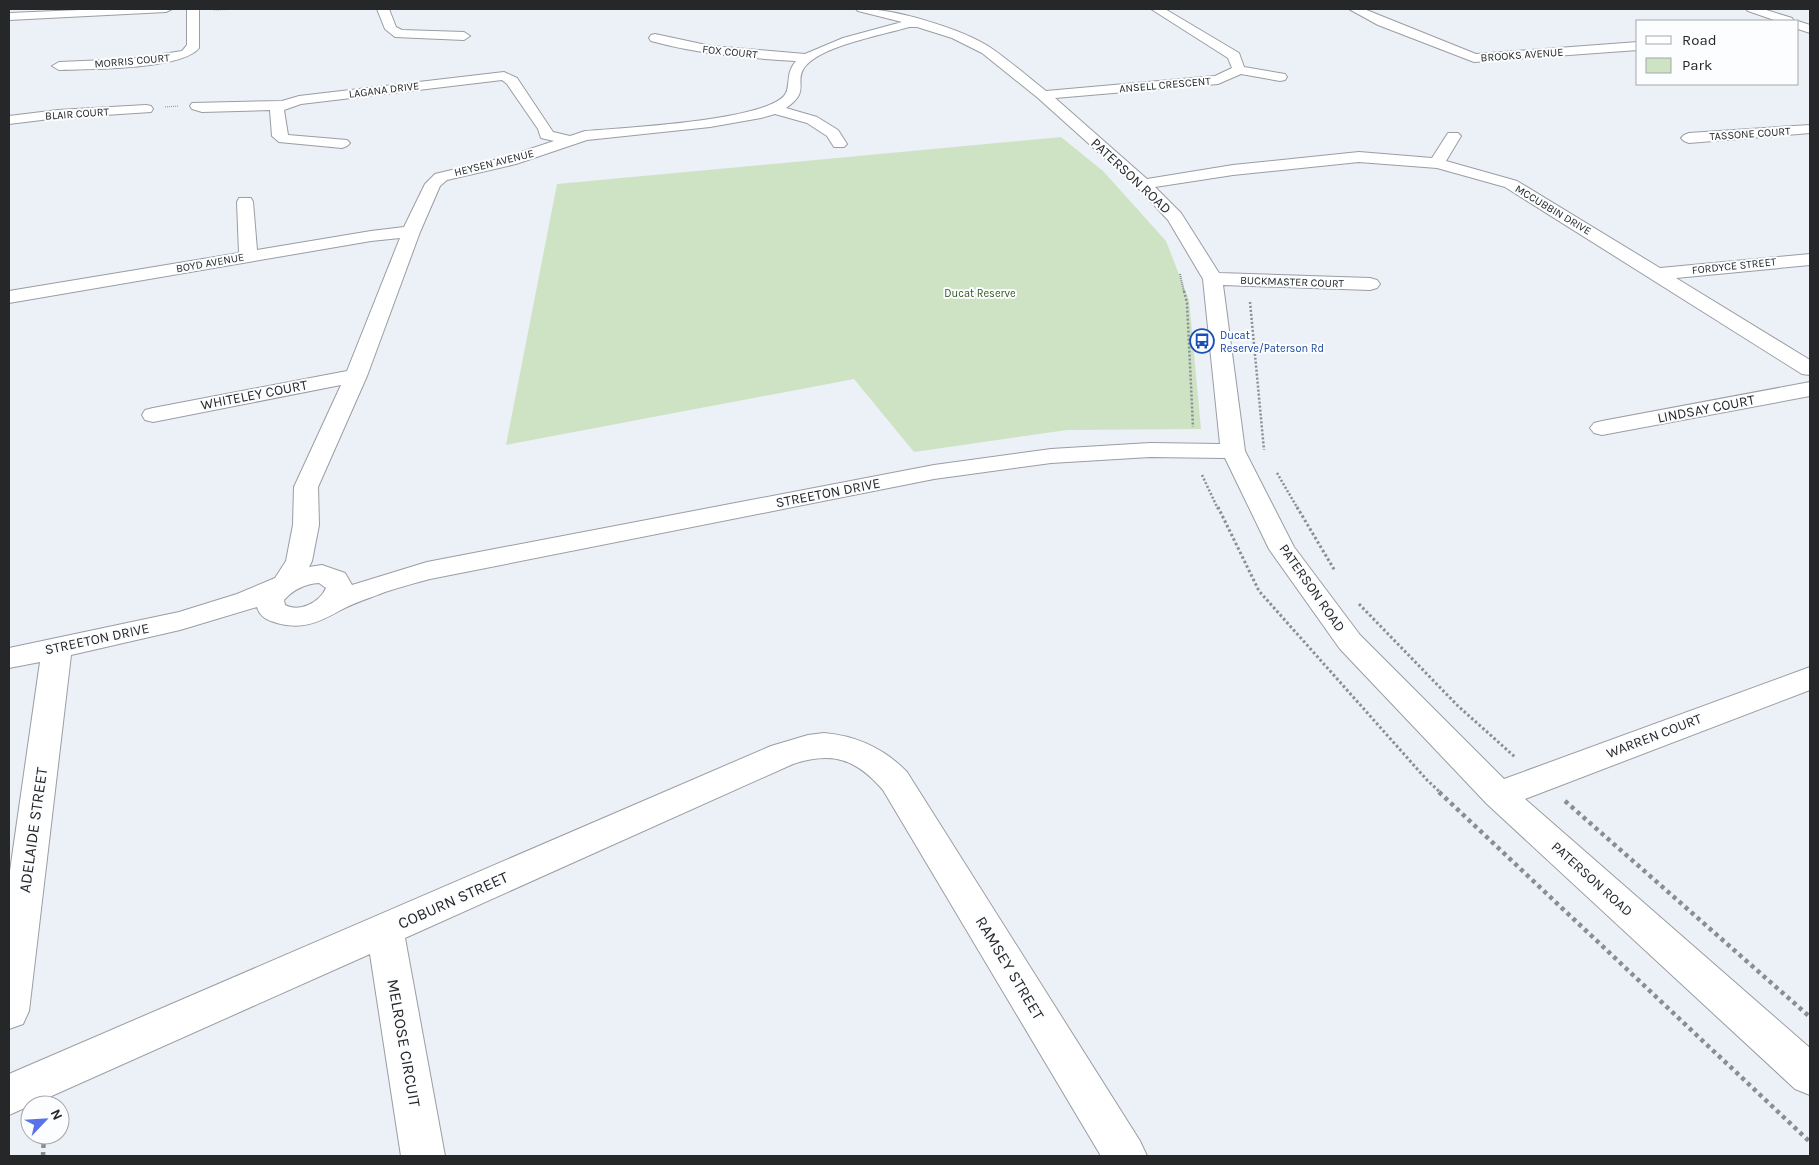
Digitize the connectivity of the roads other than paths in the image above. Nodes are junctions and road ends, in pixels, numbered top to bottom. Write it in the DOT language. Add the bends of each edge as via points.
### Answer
graph roads {
  1 [pos="166,9"];
  2 [pos="193,9"];
  3 [pos="383,9"];
  4 [pos="862,9"];
  5 [pos="1157,9"];
  6 [pos="1355,9"];
  7 [pos="1752,9"];
  8 [pos="79,11"];
  9 [pos="9,17"];
  10 [pos="1785,20"];
  11 [pos="919,23"];
  12 [pos="1799,26"];
  13 [pos="464,36"];
  14 [pos="1808,36"];
  15 [pos="655,38"];
  16 [pos="1636,46"];
  17 [pos="806,58"];
  18 [pos="59,66"];
  19 [pos="1239,70"];
  20 [pos="1280,77"];
  21 [pos="1043,95"];
  22 [pos="283,105"];
  23 [pos="197,106"];
  24 [pos="146,109"];
  25 [pos="774,109"];
  26 [pos="9,120"];
  27 [pos="1810,129"];
  28 [pos="1453,136"];
  29 [pos="1689,138"];
  30 [pos="568,140"];
  31 [pos="342,143"];
  32 [pos="839,144"];
  33 [pos="1437,163"];
  34 [pos="1138,180"];
  35 [pos="245,202"];
  36 [pos="412,232"];
  37 [pos="248,256"];
  38 [pos="1810,259"];
  39 [pos="1658,274"];
  40 [pos="1213,279"];
  41 [pos="1370,284"];
  42 [pos="9,297"];
  43 [pos="1810,369"];
  44 [pos="356,376"];
  45 [pos="1810,389"];
  46 [pos="153,415"];
  47 [pos="1602,428"];
  48 [pos="1249,451"];
  49 [pos="306,525"];
  50 [pos="427,571"];
  51 [pos="328,576"];
  52 [pos="283,585"];
  53 [pos="328,605"];
  54 [pos="284,616"];
  55 [pos="185,621"];
  56 [pos="58,648"];
  57 [pos="9,658"];
  58 [pos="1810,678"];
  59 [pos="895,781"];
  60 [pos="1499,795"];
  61 [pos="385,930"];
  62 [pos="9,1011"];
  63 [pos="1810,1075"];
  64 [pos="9,1095"];
  65 [pos="422,1156"];
  66 [pos="1125,1156"];
  1 -- 8 [label="street"];
  2 -- 18 [label="street, MORRIS COURT" via="193,46 189,52 154,60"];
  3 -- 13 [label="street" via="391,29 399,34"];
  4 -- 11 [label="street, PATERSON ROAD"];
  5 -- 19 [label="street" via="1234,56"];
  6 -- 16 [label="street, BROOKS AVENUE" via="1474,58"];
  7 -- 10 [label="street"];
  8 -- 9 [label="street"];
  11 -- 17 [label="street" via="833,45"];
  11 -- 21 [label="street, PATERSON ROAD" via="956,35 986,50"];
  12 -- 14 [label="street"];
  15 -- 17 [label="street, FOX COURT" via="722,52"];
  17 -- 25 [label="street, HEYSEN AVENUE" via="797,67 795,90 788,100"];
  19 -- 20 [label="street"];
  19 -- 21 [label="street, ANSELL CRESCENT" via="1218,80"];
  21 -- 34 [label="street, PATERSON ROAD"];
  22 -- 23 [label="street, LAGANA DRIVE"];
  22 -- 30 [label="street, LAGANA DRIVE" via="299,100 504,76 512,81 546,135"];
  22 -- 31 [label="street" via="276,113 280,136 284,139"];
  24 -- 26 [label="street, BLAIR COURT"];
  25 -- 30 [label="street, HEYSEN AVENUE" via="724,121"];
  25 -- 32 [label="street" via="812,120 833,133"];
  27 -- 29 [label="street, TASSONE COURT"];
  28 -- 33 [label="street"];
  30 -- 36 [label="street, HEYSEN AVENUE" via="510,160 441,177 433,184"];
  33 -- 34 [label="street, MCCUBBIN DRIVE" via="1359,157"];
  33 -- 39 [label="street, MCCUBBIN DRIVE" via="1511,184"];
  34 -- 40 [label="street, PATERSON ROAD" via="1174,217"];
  35 -- 37 [label="street"];
  36 -- 37 [label="street, BOYD AVENUE"];
  36 -- 44 [label="street, HEYSEN AVENUE"];
  37 -- 42 [label="street, BOYD AVENUE"];
  38 -- 39 [label="street, FORDYCE STREET"];
  39 -- 43 [label="street, MCCUBBIN DRIVE"];
  40 -- 41 [label="street, BUCKMASTER COURT"];
  40 -- 48 [label="street, PATERSON ROAD"];
  44 -- 46 [label="street, WHITELEY COURT"];
  44 -- 49 [label="street, HEYSEN AVENUE" via="306,487"];
  45 -- 47 [label="street, LINDSAY COURT"];
  48 -- 50 [label="street, STREETON DRIVE" via="1150,450 1051,456 934,472"];
  48 -- 60 [label="street, PATERSON ROAD" via="1282,549 1350,642"];
  49 -- 51 [label="street, HEYSEN AVENUE" via="315,558"];
  49 -- 52 [label="street, HEYSEN AVENUE" via="299,561"];
  50 -- 51 [label="street, STREETON DRIVE" via="369,577"];
  50 -- 53 [label="street, STREETON DRIVE" via="378,585"];
  51 -- 52 [label="street, STREETON DRIVE" via="304,576"];
  51 -- 53 [label="street, HEYSEN AVENUE" via="339,582 340,588"];
  52 -- 54 [label="street, HEYSEN AVENUE" via="270,599 270,605 272,610"];
  52 -- 55 [label="street, STREETON DRIVE" via="239,605"];
  53 -- 54 [label="street, STREETON DRIVE" via="304,616"];
  54 -- 55 [label="street, STREETON DRIVE"];
  55 -- 56 [label="street, STREETON DRIVE"];
  56 -- 57 [label="street, STREETON DRIVE"];
  56 -- 62 [label="street, ADELAIDE STREET"];
  58 -- 60 [label="street, WARREN COURT"];
  59 -- 61 [label="street, COBURN STREET" via="885,768 855,751 812,746 764,763"];
  59 -- 66 [label="street, RAMSEY STREET"];
  60 -- 63 [label="street, PATERSON ROAD"];
  61 -- 64 [label="street, COBURN STREET"];
  61 -- 65 [label="street, MELROSE CIRCUIT"];
}
